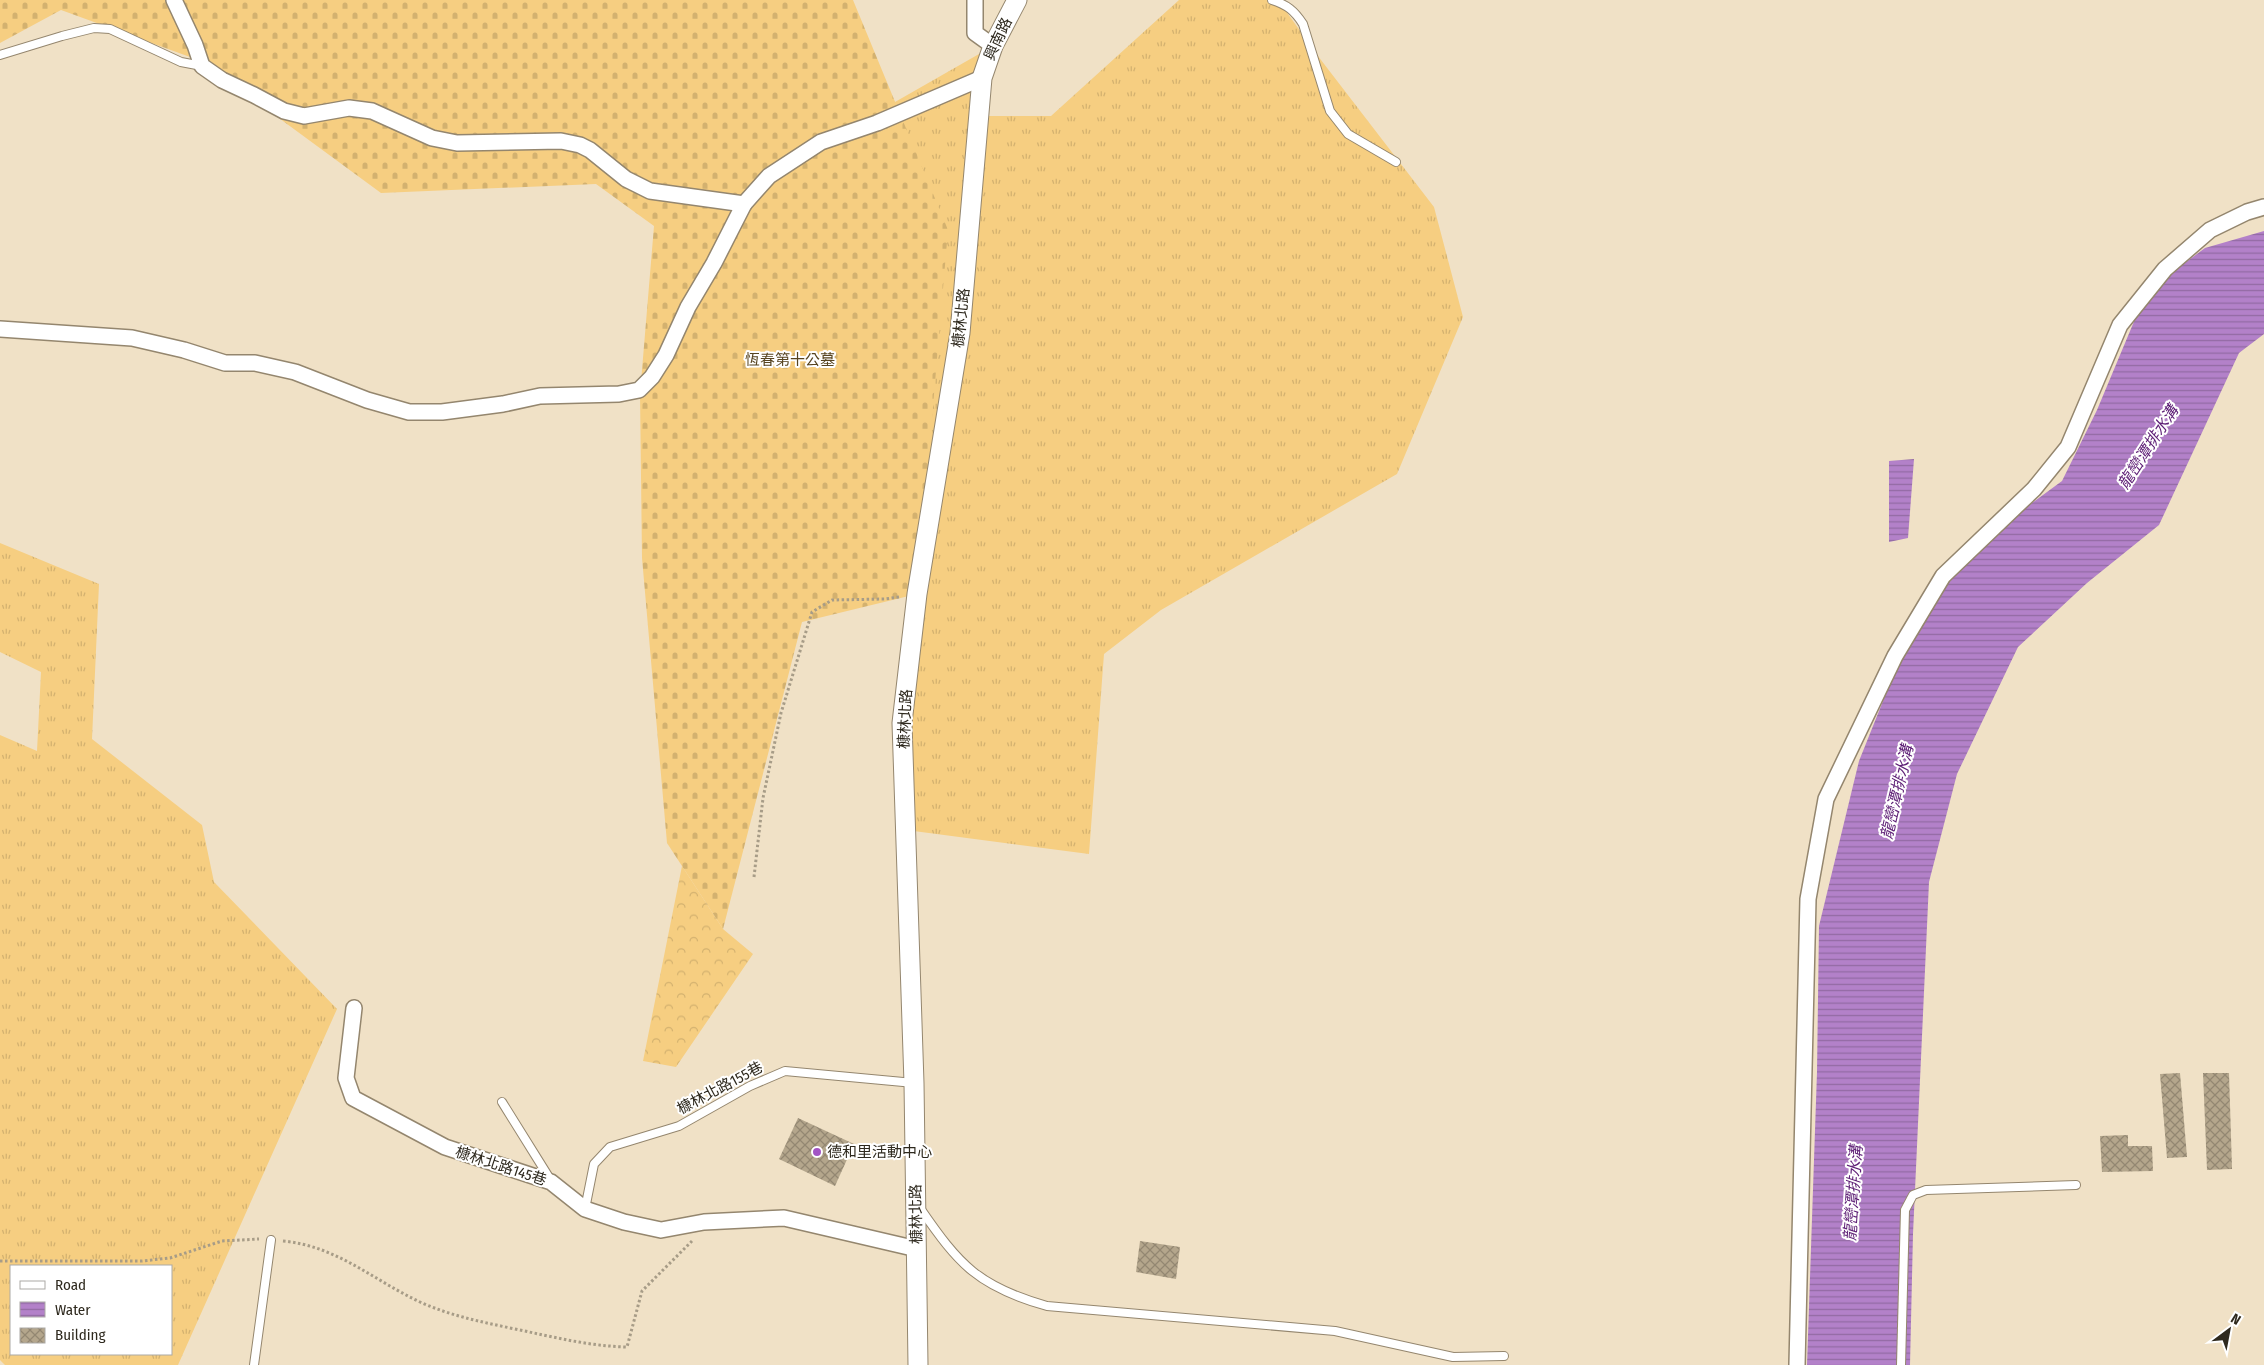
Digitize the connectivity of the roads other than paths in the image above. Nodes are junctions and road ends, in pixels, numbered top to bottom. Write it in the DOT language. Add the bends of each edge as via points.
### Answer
graph roads {
  1 [pos="174,0"];
  2 [pos="975,0"];
  3 [pos="1017,0"];
  4 [pos="1272,0"];
  5 [pos="993,46"];
  6 [pos="0,55"];
  7 [pos="202,66"];
  8 [pos="982,78"];
  9 [pos="1396,162"];
  10 [pos="744,204"];
  11 [pos="2264,207"];
  12 [pos="0,329"];
  13 [pos="354,1008"];
  14 [pos="914,1083"];
  15 [pos="502,1102"];
  16 [pos="551,1182"];
  17 [pos="2076,1185"];
  18 [pos="916,1202"];
  19 [pos="585,1209"];
  20 [pos="271,1240"];
  21 [pos="917,1249"];
  22 [pos="1504,1356"];
  23 [pos="254,1365"];
  24 [pos="918,1365"];
  25 [pos="1797,1365"];
  26 [pos="1901,1365"];
  1 -- 7 [label="street"];
  2 -- 5 [label="street" via="975,32"];
  3 -- 5 [label="street, 興南路"];
  4 -- 9 [label="lane" via="1286,5 1303,24 1330,111 1348,134"];
  5 -- 8 [label="street, 興南路"];
  6 -- 7 [label="lane" via="94,28 110,28 181,62"];
  7 -- 10 [label="street" via="222,80 284,111 304,116 349,108 372,110 432,138 456,143 561,141 590,150 626,179 650,192"];
  8 -- 10 [label="street" via="877,123 821,142 769,176"];
  8 -- 14 [label="street, 槺林北路" via="960,333 917,594 902,723"];
  10 -- 12 [label="street" via="666,355 638,390 619,394 540,396 442,412 409,412 367,400 295,372 255,363 225,363 132,338"];
  11 -- 25 [label="street" via="2210,230 2165,269 2120,325 2068,447 2034,489 1943,576 1894,656 1826,799 1808,899"];
  13 -- 16 [label="street, 槺林北路145巷" via="346,1078 353,1098 445,1147"];
  14 -- 18 [label="street, 槺林北路"];
  14 -- 19 [label="lane, 槺林北路155巷" via="785,1071 750,1086 679,1126 610,1147 594,1164"];
  15 -- 16 [label="lane"];
  16 -- 19 [label="street, 槺林北路145巷"];
  17 -- 26 [label="lane" via="1926,1190 1913,1195 1905,1210"];
  18 -- 21 [label="street, 槺林北路"];
  18 -- 22 [label="lane" via="942,1240 968,1268 992,1286 1047,1306 1336,1331 1453,1357"];
  19 -- 21 [label="street, 槺林北路145巷" via="661,1230 704,1222 784,1218"];
  20 -- 23 [label="lane"];
  21 -- 24 [label="street, 槺林北路"];
}
